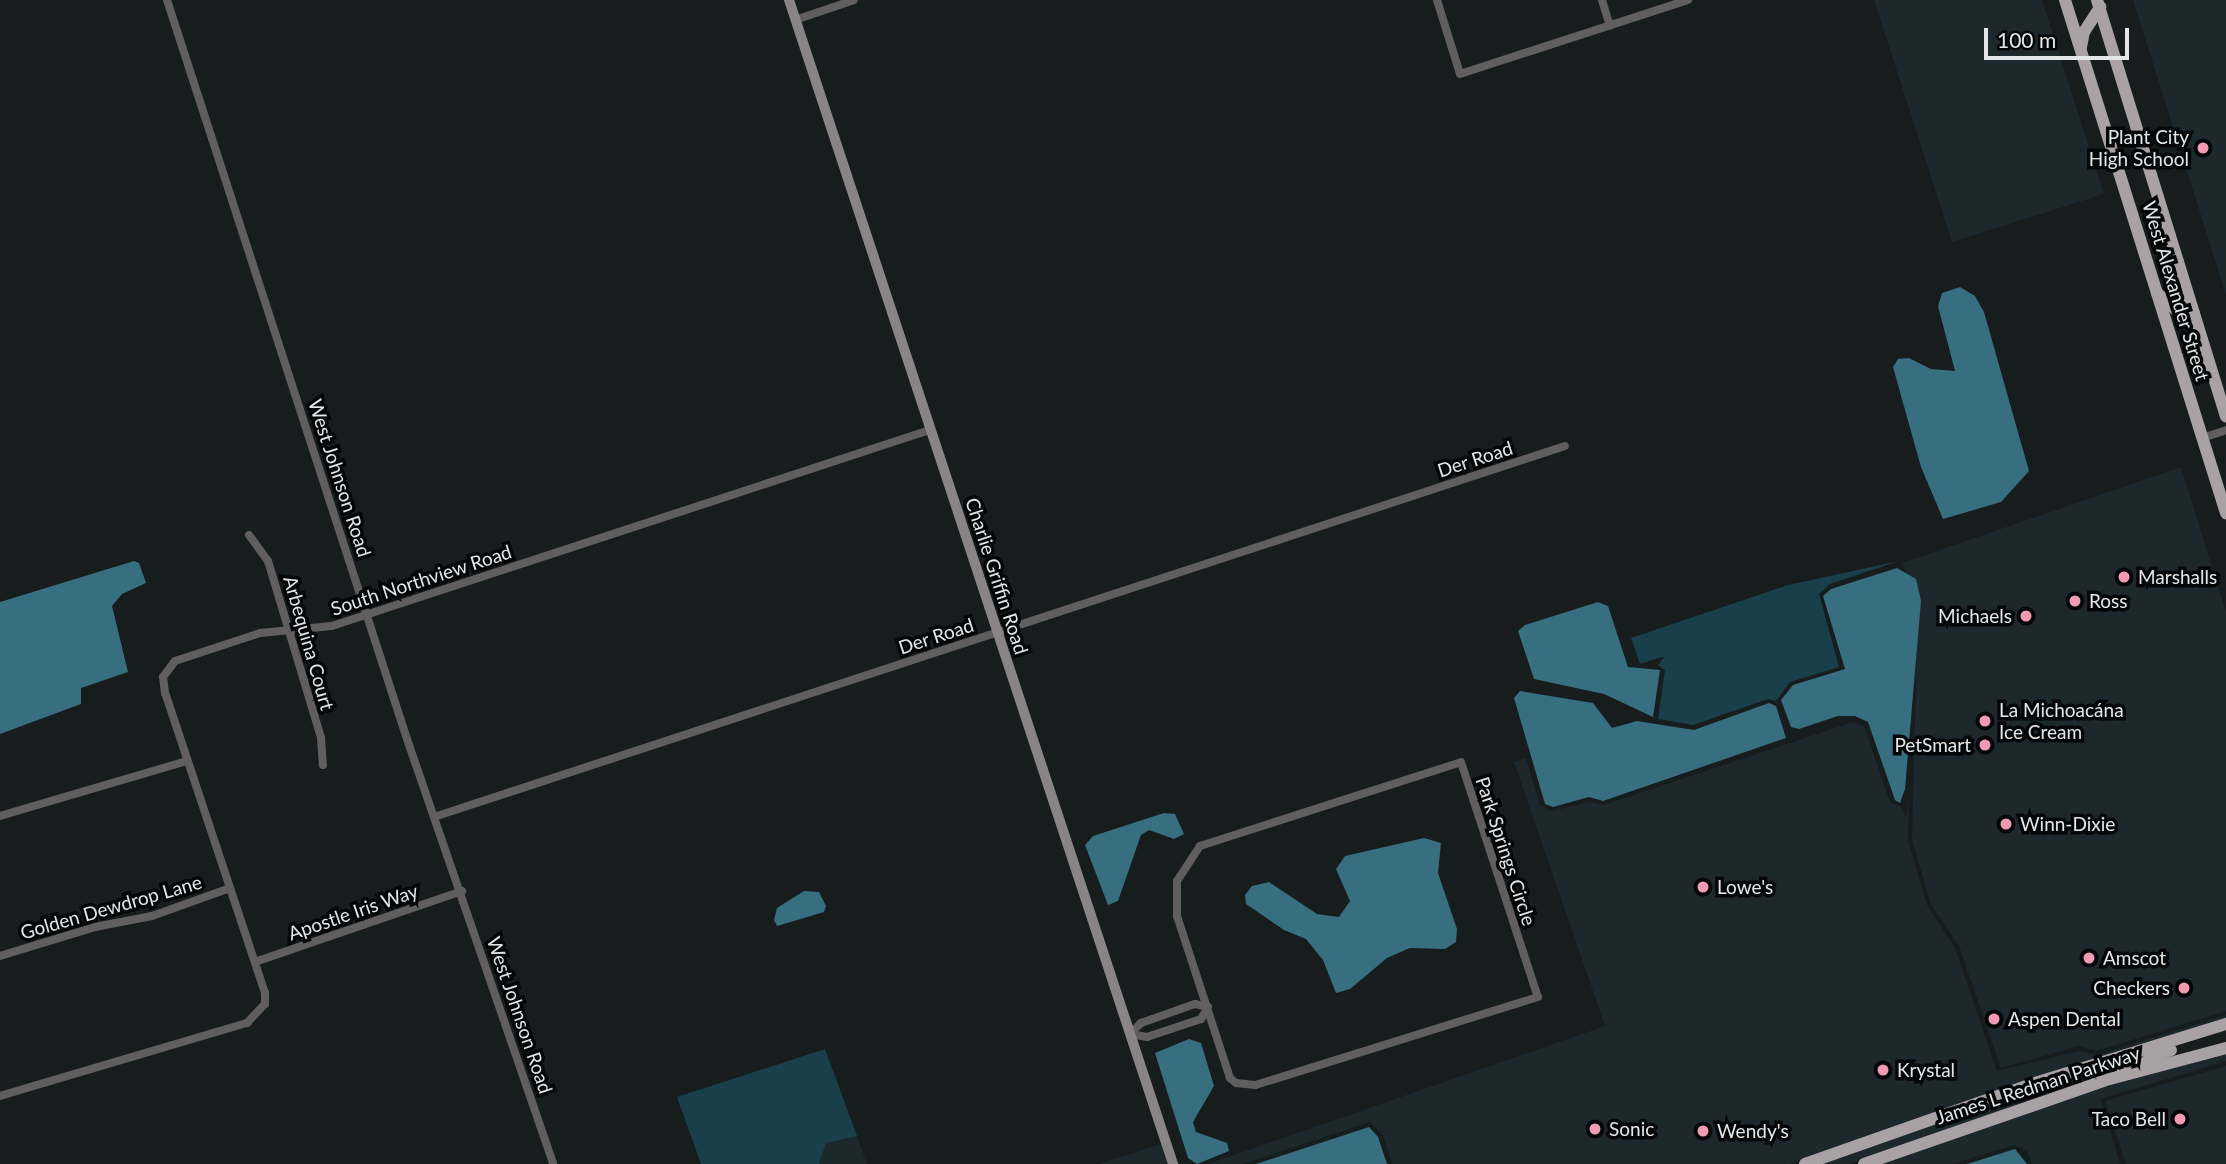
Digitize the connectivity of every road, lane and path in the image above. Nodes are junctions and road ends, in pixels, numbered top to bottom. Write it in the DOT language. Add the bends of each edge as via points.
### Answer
graph roads {
  1 [pos="166,0"];
  2 [pos="789,0"];
  3 [pos="854,0"];
  4 [pos="1437,0"];
  5 [pos="1602,0"];
  6 [pos="1688,0"];
  7 [pos="2065,0"];
  8 [pos="2098,3"];
  9 [pos="795,20"];
  10 [pos="1609,26"];
  11 [pos="2081,52"];
  12 [pos="2157,293"];
  13 [pos="2194,313"];
  14 [pos="2226,417"];
  15 [pos="930,430"];
  16 [pos="2226,430"];
  17 [pos="2202,438"];
  18 [pos="1565,446"];
  19 [pos="2212,468"];
  20 [pos="2226,474"];
  21 [pos="2226,513"];
  22 [pos="249,535"];
  23 [pos="366,615"];
  24 [pos="290,629"];
  25 [pos="998,633"];
  26 [pos="187,761"];
  27 [pos="323,765"];
  28 [pos="0,816"];
  29 [pos="437,816"];
  30 [pos="230,888"];
  31 [pos="462,891"];
  32 [pos="0,956"];
  33 [pos="255,962"];
  34 [pos="1208,1007"];
  35 [pos="2225,1025"];
  36 [pos="1130,1034"];
  37 [pos="2226,1048"];
  38 [pos="2138,1051"];
  39 [pos="2138,1071"];
  40 [pos="0,1096"];
  41 [pos="2013,1112"];
  42 [pos="553,1164"];
  43 [pos="1173,1164"];
  44 [pos="1805,1164"];
  45 [pos="1864,1164"];
  1 -- 23 [label="street, West Johnson Road"];
  2 -- 9 [label="street, Charlie Griffin Road"];
  3 -- 9 [label="street"];
  4 -- 10 [label="street" via="1460,74"];
  5 -- 10 [label="street"];
  6 -- 10 [label="street"];
  7 -- 11 [label="main road, West Alexander Street"];
  8 -- 11 [label="main road" via="2084,32"];
  8 -- 13 [label="main road, West Alexander Street"];
  9 -- 15 [label="street, Charlie Griffin Road"];
  11 -- 12 [label="main road, West Alexander Street"];
  12 -- 13 [label="main road" via="2176,310"];
  12 -- 17 [label="main road, West Alexander Street"];
  13 -- 14 [label="main road, West Alexander Street"];
  15 -- 23 [label="street, South Northview Road"];
  15 -- 25 [label="street, Charlie Griffin Road"];
  16 -- 17 [label="street"];
  17 -- 19 [label="main road, West Alexander Street"];
  18 -- 25 [label="street, Der Road"];
  19 -- 20 [label="main road"];
  19 -- 21 [label="main road, West Alexander Street"];
  22 -- 24 [label="street, Arbequina Court" via="268,561"];
  23 -- 24 [label="street, South Northview Road" via="332,626"];
  23 -- 29 [label="street, West Johnson Road"];
  24 -- 26 [label="street, South Northview Road" via="191,654 166,667 164,693"];
  24 -- 27 [label="street, Arbequina Court" via="321,738"];
  25 -- 29 [label="street, Der Road"];
  25 -- 36 [label="street, Charlie Griffin Road"];
  26 -- 28 [label="street"];
  26 -- 30 [label="street, South Northview Road"];
  29 -- 31 [label="street, West Johnson Road"];
  30 -- 32 [label="street, Golden Dewdrop Lane" via="152,916 86,929"];
  30 -- 33 [label="street, South Northview Road"];
  31 -- 33 [label="street, Apostle Iris Way"];
  31 -- 42 [label="street, West Johnson Road"];
  33 -- 40 [label="street, South Northview Road" via="265,1004 247,1023"];
  34 -- 34 [label="street, Park Springs Circle" via="1230,1078 1255,1085 1538,997 1461,762 1200,846 1177,881 1177,916"];
  34 -- 36 [label="street" via="1195,1004 1141,1023"];
  34 -- 36 [label="street" via="1201,1019 1147,1037"];
  35 -- 38 [label="main road, James L Redman Parkway"];
  35 -- 39 [label="main road" via="2205,1039 2150,1057"];
  36 -- 43 [label="street, Charlie Griffin Road"];
  37 -- 39 [label="main road, James L Redman Parkway"];
  38 -- 41 [label="main road" via="2123,1065 2048,1091"];
  38 -- 44 [label="main road, James L Redman Parkway"];
  39 -- 41 [label="main road, James L Redman Parkway"];
  41 -- 45 [label="main road, James L Redman Parkway"];
}
